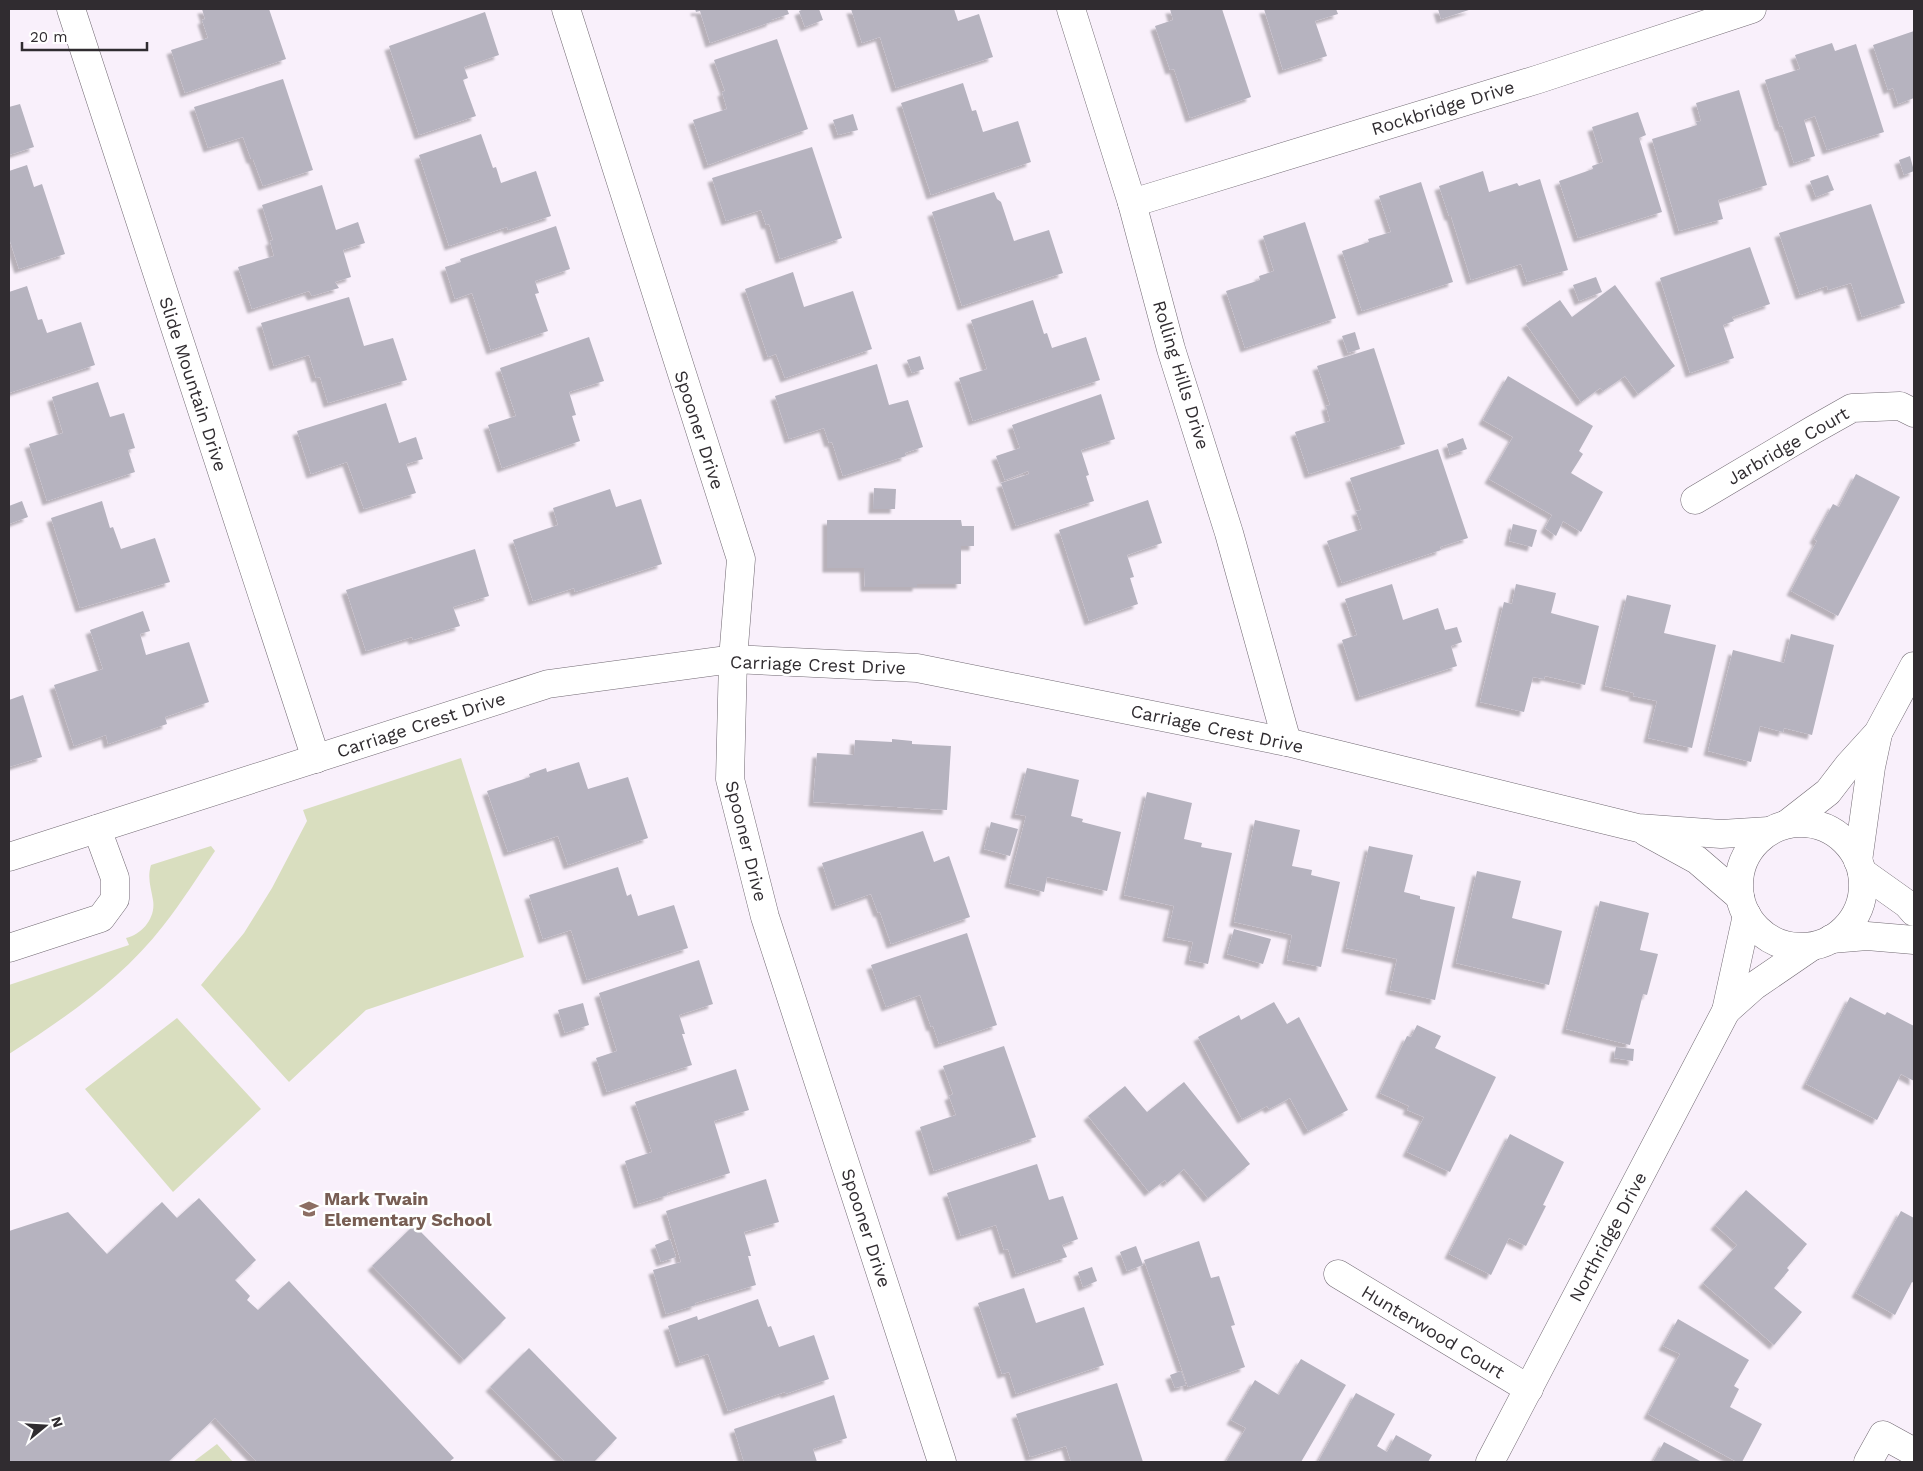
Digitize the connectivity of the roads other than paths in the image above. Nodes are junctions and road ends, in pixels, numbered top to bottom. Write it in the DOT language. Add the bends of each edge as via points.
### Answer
graph roads {
  1 [pos="71,9"];
  2 [pos="566,9"];
  3 [pos="1071,9"];
  4 [pos="1752,9"];
  5 [pos="1132,203"];
  6 [pos="1914,413"];
  7 [pos="1696,500"];
  8 [pos="733,659"];
  9 [pos="1914,666"];
  10 [pos="1878,734"];
  11 [pos="1286,742"];
  12 [pos="316,759"];
  13 [pos="97,828"];
  14 [pos="1638,828"];
  15 [pos="1778,828"];
  16 [pos="9,857"];
  17 [pos="1860,866"];
  18 [pos="1743,906"];
  19 [pos="1914,912"];
  20 [pos="1914,940"];
  21 [pos="1821,943"];
  22 [pos="9,948"];
  23 [pos="1726,1011"];
  24 [pos="1338,1274"];
  25 [pos="1529,1389"];
  26 [pos="1914,1452"];
  27 [pos="942,1462"];
  28 [pos="1490,1462"];
  29 [pos="1868,1462"];
  1 -- 12 [label="street, Slide Mountain Drive"];
  2 -- 8 [label="street, Spooner Drive" via="741,559"];
  3 -- 5 [label="street, Rolling Hills Drive"];
  4 -- 5 [label="street, Rockbridge Drive"];
  5 -- 11 [label="street, Rolling Hills Drive" via="1171,349 1229,533"];
  6 -- 7 [label="street, Jarbridge Court" via="1900,406 1852,408"];
  8 -- 11 [label="street, Carriage Crest Drive" via="917,668"];
  8 -- 12 [label="street, Carriage Crest Drive" via="548,684"];
  8 -- 27 [label="street, Spooner Drive" via="730,779 760,898"];
  9 -- 10 [label="street"];
  10 -- 15 [label="street" via="1828,792"];
  10 -- 17 [label="street"];
  11 -- 14 [label="street, Carriage Crest Drive"];
  12 -- 13 [label="street, Carriage Crest Drive"];
  13 -- 16 [label="street, Carriage Crest Drive"];
  13 -- 22 [label="street" via="115,878 115,899 101,918"];
  14 -- 15 [label="street, Carriage Crest Drive" via="1721,834"];
  14 -- 18 [label="street, Carriage Crest Drive" via="1697,860"];
  15 -- 17 [label="street" via="1804,823 1821,826 1837,834 1849,846"];
  15 -- 18 [label="street" via="1757,840 1742,866 1739,882"];
  17 -- 19 [label="street"];
  17 -- 21 [label="street" via="1863,888 1854,918 1844,930"];
  18 -- 21 [label="street" via="1758,930 1774,940 1792,946"];
  18 -- 23 [label="street, Northridge Drive"];
  20 -- 21 [label="street" via="1867,936"];
  21 -- 23 [label="street, Northridge Drive" via="1754,986"];
  23 -- 25 [label="street, Northridge Drive"];
  24 -- 25 [label="street, Hunterwood Court"];
  25 -- 28 [label="street, Northridge Drive"];
  26 -- 29 [label="street" via="1883,1435"];
}
